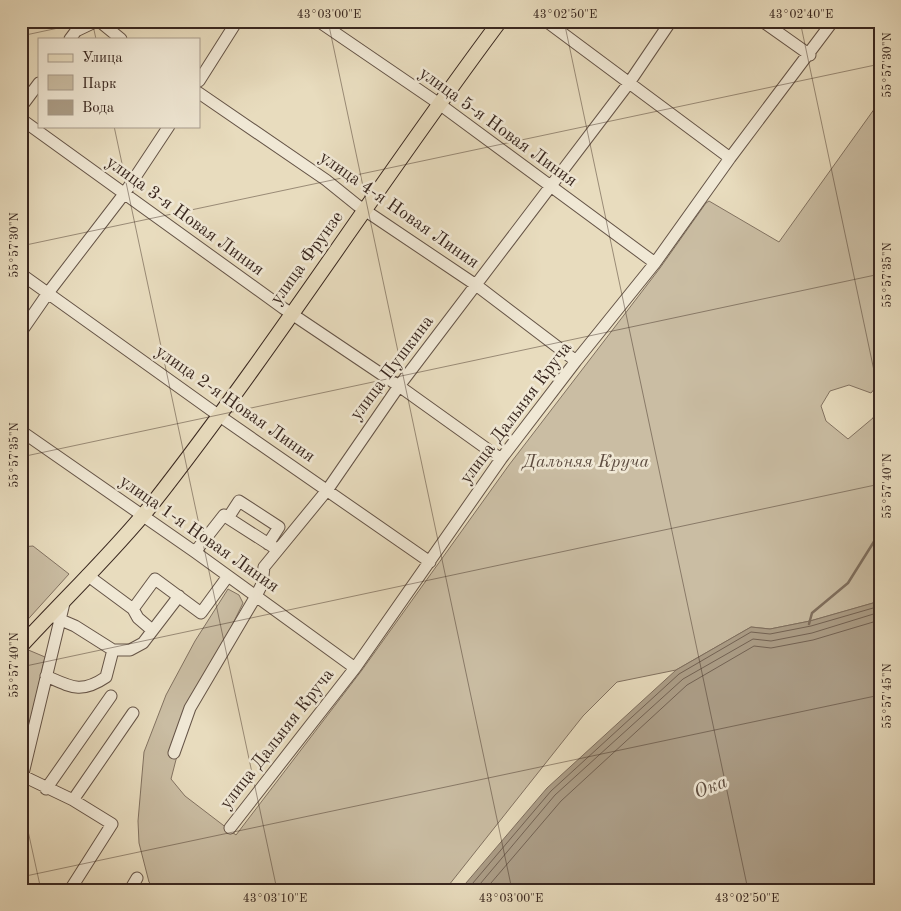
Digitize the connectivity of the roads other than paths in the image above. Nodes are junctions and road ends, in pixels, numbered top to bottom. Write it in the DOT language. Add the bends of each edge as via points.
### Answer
graph roads {
  1 [pos="98,21"];
  2 [pos="237,21"];
  3 [pos="318,21"];
  4 [pos="500,21"];
  5 [pos="546,21"];
  6 [pos="671,21"];
  7 [pos="762,21"];
  8 [pos="833,21"];
  9 [pos="71,38"];
  10 [pos="120,38"];
  11 [pos="810,55"];
  12 [pos="200,79"];
  13 [pos="629,83"];
  14 [pos="38,84"];
  15 [pos="200,94"];
  16 [pos="438,103"];
  17 [pos="21,107"];
  18 [pos="21,119"];
  19 [pos="168,128"];
  20 [pos="730,158"];
  21 [pos="549,186"];
  22 [pos="124,194"];
  23 [pos="365,210"];
  24 [pos="655,263"];
  25 [pos="21,274"];
  26 [pos="476,285"];
  27 [pos="48,293"];
  28 [pos="291,313"];
  29 [pos="21,332"];
  30 [pos="576,361"];
  31 [pos="399,386"];
  32 [pos="219,415"];
  33 [pos="21,431"];
  34 [pos="501,460"];
  35 [pos="328,489"];
  36 [pos="142,515"];
  37 [pos="228,518"];
  38 [pos="268,544"];
  39 [pos="278,550"];
  40 [pos="195,552"];
  41 [pos="430,562"];
  42 [pos="87,575"];
  43 [pos="228,576"];
  44 [pos="179,596"];
  45 [pos="256,596"];
  46 [pos="133,609"];
  47 [pos="55,617"];
  48 [pos="152,630"];
  49 [pos="26,631"];
  50 [pos="21,646"];
  51 [pos="113,650"];
  52 [pos="354,668"];
  53 [pos="46,676"];
  54 [pos="111,696"];
  55 [pos="134,714"];
  56 [pos="174,753"];
  57 [pos="22,779"];
  58 [pos="46,789"];
  59 [pos="72,800"];
  60 [pos="230,828"];
  61 [pos="137,878"];
  62 [pos="70,890"];
  63 [pos="130,890"];
  1 -- 9 [label="street" via="76,31"];
  1 -- 10 [label="street"];
  2 -- 12 [label="street"];
  3 -- 16 [label="street, улица 5-я Новая Линия"];
  4 -- 16 [label="main road, улица Фрунзе"];
  5 -- 13 [label="street"];
  6 -- 13 [label="street, улица Пушкина"];
  7 -- 11 [label="street"];
  8 -- 11 [label="street, улица Дальняя Круча"];
  11 -- 20 [label="street, улица Дальняя Круча"];
  13 -- 20 [label="street"];
  13 -- 21 [label="street, улица Пушкина"];
  14 -- 17 [label="street"];
  15 -- 23 [label="street, улица 4-я Новая Линия"];
  16 -- 21 [label="street, улица 5-я Новая Линия"];
  16 -- 23 [label="main road, улица Фрунзе"];
  18 -- 22 [label="street, улица 3-я Новая Линия"];
  19 -- 22 [label="street"];
  20 -- 24 [label="street, улица Дальняя Круча"];
  21 -- 24 [label="street, улица 5-я Новая Линия"];
  21 -- 26 [label="street, улица Пушкина"];
  22 -- 27 [label="street"];
  22 -- 28 [label="street, улица 3-я Новая Линия"];
  23 -- 26 [label="street, улица 4-я Новая Линия"];
  23 -- 28 [label="main road, улица Фрунзе"];
  24 -- 30 [label="street, улица Дальняя Круча"];
  25 -- 27 [label="street, улица 2-я Новая Линия"];
  26 -- 30 [label="street, улица 4-я Новая Линия"];
  26 -- 31 [label="street, улица Пушкина"];
  27 -- 29 [label="street"];
  27 -- 32 [label="street, улица 2-я Новая Линия"];
  28 -- 31 [label="street, улица 3-я Новая Линия"];
  28 -- 32 [label="main road, улица Фрунзе"];
  30 -- 34 [label="street, улица Дальняя Круча"];
  31 -- 34 [label="street, улица 3-я Новая Линия"];
  31 -- 35 [label="street, улица Пушкина"];
  32 -- 35 [label="street, улица 2-я Новая Линия"];
  32 -- 36 [label="main road, улица Фрунзе"];
  33 -- 36 [label="street, улица 1-я Новая Линия"];
  34 -- 41 [label="street, улица Дальняя Круча"];
  35 -- 39 [label="street, улица Пушкина"];
  35 -- 41 [label="street, улица 2-я Новая Линия"];
  36 -- 40 [label="street, улица 1-я Новая Линия"];
  36 -- 42 [label="main road, улица Фрунзе"];
  37 -- 38 [label="street"];
  37 -- 38 [label="street" via="239,501 279,527"];
  37 -- 40 [label="street" via="224,515"];
  38 -- 39 [label="street"];
  39 -- 45 [label="street, улица Пушкина" via="264,567 262,584"];
  40 -- 43 [label="street, улица 1-я Новая Линия"];
  41 -- 52 [label="street, улица Дальняя Круча"];
  42 -- 46 [label="street"];
  42 -- 47 [label="main road, улица Фрунзе" via="65,599"];
  43 -- 44 [label="street" via="201,613"];
  43 -- 45 [label="street, улица 1-я Новая Линия"];
  44 -- 46 [label="street" via="155,579"];
  44 -- 48 [label="street"];
  45 -- 52 [label="street, улица 1-я Новая Линия"];
  45 -- 56 [label="street, улица Пушкина" via="190,708"];
  46 -- 48 [label="street"];
  47 -- 49 [label="main road, улица Фрунзе"];
  47 -- 51 [label="street"];
  47 -- 53 [label="street"];
  48 -- 51 [label="street" via="143,643 130,650"];
  49 -- 50 [label="main road, улица Фрунзе"];
  51 -- 53 [label="street" via="106,677 93,686 72,688"];
  52 -- 60 [label="street, улица Дальняя Круча"];
  53 -- 57 [label="street"];
  54 -- 58 [label="street"];
  55 -- 59 [label="street"];
  57 -- 58 [label="street"];
  58 -- 59 [label="street"];
  59 -- 62 [label="street" via="112,824"];
  61 -- 63 [label="street"];
}
